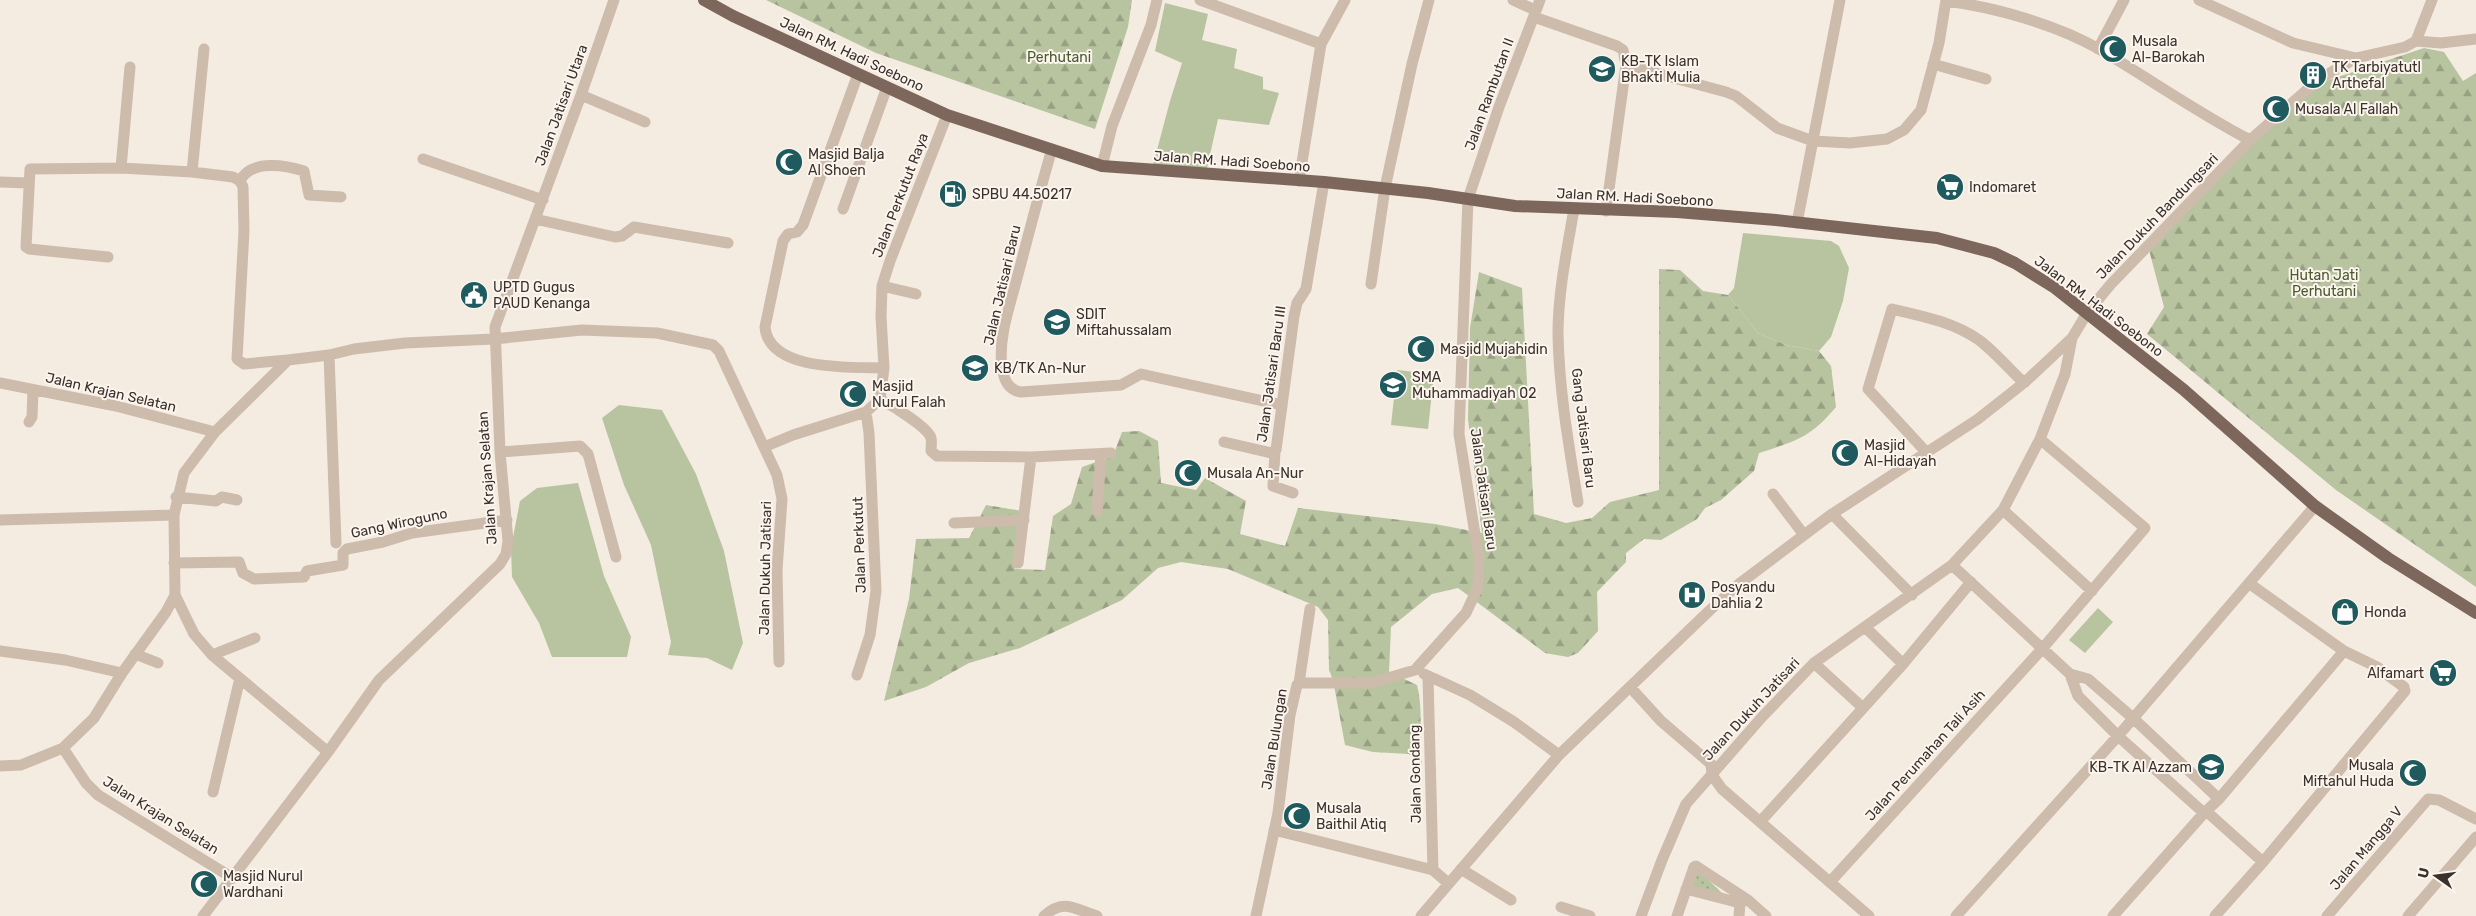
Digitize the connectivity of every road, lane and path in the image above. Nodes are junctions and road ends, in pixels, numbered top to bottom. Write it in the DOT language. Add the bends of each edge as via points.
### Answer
graph roads {
  1 [pos="614,0"];
  2 [pos="704,0"];
  3 [pos="1157,0"];
  4 [pos="1200,0"];
  5 [pos="1429,0"];
  6 [pos="1513,0"];
  7 [pos="1840,0"];
  8 [pos="1946,0"];
  9 [pos="2124,0"];
  10 [pos="2199,0"];
  11 [pos="2432,0"];
  12 [pos="1343,1"];
  13 [pos="1536,9"];
  14 [pos="2476,39"];
  15 [pos="2416,41"];
  16 [pos="1321,44"];
  17 [pos="204,49"];
  18 [pos="2098,49"];
  19 [pos="2356,58"];
  20 [pos="1934,64"];
  21 [pos="1626,65"];
  22 [pos="130,67"];
  23 [pos="858,74"];
  24 [pos="1986,79"];
  25 [pos="887,88"];
  26 [pos="582,95"];
  27 [pos="947,115"];
  28 [pos="645,122"];
  29 [pos="2250,140"];
  30 [pos="1813,141"];
  31 [pos="1052,149"];
  32 [pos="423,159"];
  33 [pos="1102,166"];
  34 [pos="121,168"];
  35 [pos="192,172"];
  36 [pos="240,181"];
  37 [pos="1299,181"];
  38 [pos="0,182"];
  39 [pos="1324,182"];
  40 [pos="28,183"];
  41 [pos="1385,188"];
  42 [pos="341,198"];
  43 [pos="1468,199"];
  44 [pos="543,200"];
  45 [pos="843,208"];
  46 [pos="1574,209"];
  47 [pos="1606,211"];
  48 [pos="535,219"];
  49 [pos="1797,223"];
  50 [pos="728,243"];
  51 [pos="108,257"];
  52 [pos="1371,284"];
  53 [pos="882,286"];
  54 [pos="916,294"];
  55 [pos="2086,313"];
  56 [pos="2072,338"];
  57 [pos="494,340"];
  58 [pos="328,355"];
  59 [pos="288,360"];
  60 [pos="884,368"];
  61 [pos="0,383"];
  62 [pos="2024,383"];
  63 [pos="33,390"];
  64 [pos="880,399"];
  65 [pos="1282,405"];
  66 [pos="866,412"];
  67 [pos="28,422"];
  68 [pos="215,432"];
  69 [pos="2040,439"];
  70 [pos="1224,442"];
  71 [pos="764,447"];
  72 [pos="500,452"];
  73 [pos="1273,453"];
  74 [pos="1927,453"];
  75 [pos="1031,457"];
  76 [pos="1293,493"];
  77 [pos="1773,494"];
  78 [pos="176,497"];
  79 [pos="237,500"];
  80 [pos="1578,502"];
  81 [pos="2315,506"];
  82 [pos="2003,510"];
  83 [pos="1097,511"];
  84 [pos="1832,514"];
  85 [pos="174,515"];
  86 [pos="0,520"];
  87 [pos="507,520"];
  88 [pos="1024,520"];
  89 [pos="954,523"];
  90 [pos="1804,535"];
  91 [pos="336,543"];
  92 [pos="616,557"];
  93 [pos="174,564"];
  94 [pos="1018,564"];
  95 [pos="1952,565"];
  96 [pos="1971,582"];
  97 [pos="2250,584"];
  98 [pos="2092,591"];
  99 [pos="174,594"];
  100 [pos="1912,595"];
  101 [pos="1310,609"];
  102 [pos="2476,613"];
  103 [pos="1865,627"];
  104 [pos="255,638"];
  105 [pos="2042,649"];
  106 [pos="0,651"];
  107 [pos="2344,651"];
  108 [pos="135,654"];
  109 [pos="212,655"];
  110 [pos="779,662"];
  111 [pos="158,663"];
  112 [pos="1814,663"];
  113 [pos="1903,664"];
  114 [pos="1416,670"];
  115 [pos="122,673"];
  116 [pos="2070,674"];
  117 [pos="857,675"];
  118 [pos="1428,677"];
  119 [pos="240,678"];
  120 [pos="1299,683"];
  121 [pos="1630,687"];
  122 [pos="1862,707"];
  123 [pos="2134,718"];
  124 [pos="2118,736"];
  125 [pos="63,748"];
  126 [pos="328,752"];
  127 [pos="1558,755"];
  128 [pos="0,766"];
  129 [pos="1712,775"];
  130 [pos="213,792"];
  131 [pos="2219,800"];
  132 [pos="2205,812"];
  133 [pos="2476,819"];
  134 [pos="1760,822"];
  135 [pos="1274,830"];
  136 [pos="2476,837"];
  137 [pos="2263,862"];
  138 [pos="1460,869"];
  139 [pos="1433,870"];
  140 [pos="231,876"];
  141 [pos="1830,882"];
  142 [pos="1448,883"];
  143 [pos="1686,889"];
  144 [pos="1511,900"];
  145 [pos="1744,901"];
  146 [pos="1561,908"];
  147 [pos="2330,915"];
  148 [pos="203,916"];
  149 [pos="1044,916"];
  150 [pos="1097,916"];
  151 [pos="1256,916"];
  152 [pos="1421,916"];
  153 [pos="1590,916"];
  154 [pos="1641,916"];
  155 [pos="1677,916"];
  156 [pos="1739,916"];
  157 [pos="1766,916"];
  158 [pos="1869,916"];
  159 [pos="1956,916"];
  160 [pos="2113,916"];
  161 [pos="2215,916"];
  162 [pos="2408,916"];
  1 -- 26 [label="street, Jalan Jatisari Utara"];
  2 -- 23 [label="main road, Jalan RM. Hadi Soebono"];
  3 -- 33 [label="street" via="1151,25 1112,126"];
  4 -- 16 [label="street"];
  5 -- 41 [label="street"];
  6 -- 13 [label="street"];
  7 -- 30 [label="street"];
  8 -- 18 [label="street" via="2022,18"];
  8 -- 20 [label="street"];
  9 -- 18 [label="street"];
  10 -- 19 [label="street" via="2293,43"];
  11 -- 15 [label="street"];
  12 -- 16 [label="street"];
  13 -- 21 [label="street" via="1617,46 1623,50"];
  13 -- 43 [label="street, Jalan Rambutan II"];
  14 -- 15 [label="street, Jalan Dukuh Bandungsari"];
  15 -- 19 [label="street, Jalan Dukuh Bandungsari" via="2405,47"];
  16 -- 37 [label="street"];
  17 -- 35 [label="street"];
  18 -- 29 [label="street"];
  19 -- 29 [label="street, Jalan Dukuh Bandungsari" via="2318,80"];
  20 -- 24 [label="street"];
  20 -- 30 [label="street" via="1921,110 1904,130 1887,139 1874,141"];
  21 -- 30 [label="street" via="1726,92 1777,128"];
  21 -- 47 [label="street"];
  22 -- 34 [label="street"];
  23 -- 25 [label="main road, Jalan RM. Hadi Soebono"];
  23 -- 60 [label="street" via="803,225 783,241 765,327 774,346 808,364 828,368"];
  25 -- 27 [label="main road, Jalan RM. Hadi Soebono"];
  25 -- 45 [label="street"];
  26 -- 28 [label="street"];
  26 -- 44 [label="street, Jalan Jatisari Utara"];
  27 -- 31 [label="main road, Jalan RM. Hadi Soebono"];
  27 -- 53 [label="street, Jalan Perkutut Raya"];
  29 -- 55 [label="street, Jalan Dukuh Bandungsari"];
  30 -- 49 [label="street"];
  31 -- 33 [label="main road, Jalan RM. Hadi Soebono"];
  31 -- 65 [label="street, Jalan Jatisari Baru" via="1010,304 1002,346 1002,366 1009,387 1021,392 1121,386 1141,374"];
  32 -- 44 [label="street"];
  33 -- 37 [label="main road, Jalan RM. Hadi Soebono"];
  34 -- 35 [label="street"];
  34 -- 40 [label="street" via="33,168 29,172"];
  35 -- 36 [label="street"];
  36 -- 42 [label="street" via="243,174 256,167 288,167 304,171 309,195"];
  36 -- 59 [label="street" via="243,187 244,231 237,359 244,364"];
  37 -- 39 [label="main road, Jalan RM. Hadi Soebono"];
  38 -- 40 [label="street"];
  39 -- 41 [label="main road, Jalan RM. Hadi Soebono"];
  39 -- 65 [label="street, Jalan Jatisari Baru III" via="1306,289 1296,303"];
  40 -- 51 [label="street" via="25,243 29,249"];
  41 -- 43 [label="main road, Jalan RM. Hadi Soebono"];
  41 -- 52 [label="street"];
  43 -- 46 [label="main road, Jalan RM. Hadi Soebono" via="1515,206"];
  43 -- 114 [label="street, Jalan Jatisari Baru" via="1459,434 1480,581 1466,613"];
  44 -- 48 [label="street, Jalan Jatisari Utara"];
  46 -- 47 [label="main road, Jalan RM. Hadi Soebono"];
  46 -- 80 [label="street, Gang Jatisari Baru" via="1562,278 1558,334"];
  47 -- 49 [label="main road, Jalan RM. Hadi Soebono" via="1678,212"];
  48 -- 50 [label="street" via="615,237 634,227"];
  48 -- 57 [label="street, Jalan Jatisari Utara" via="501,307"];
  49 -- 55 [label="main road, Jalan RM. Hadi Soebono" via="1937,238 1994,252 2055,288"];
  53 -- 54 [label="street"];
  53 -- 60 [label="street, Jalan Perkutut Raya" via="880,318"];
  55 -- 56 [label="street, Jalan Dukuh Jatisari"];
  55 -- 81 [label="main road, Jalan RM. Hadi Soebono" via="2184,390"];
  56 -- 62 [label="street, Jalan Dukuh Jatisari"];
  56 -- 69 [label="street, Jalan Dukuh Jatisari" via="2064,374"];
  57 -- 58 [label="street" via="405,343"];
  57 -- 71 [label="street, Jalan Dukuh Jatisari" via="582,330 638,331 680,336 713,345 719,351"];
  57 -- 72 [label="street, Jalan Krajan Selatan"];
  58 -- 59 [label="street"];
  58 -- 91 [label="street"];
  59 -- 68 [label="street"];
  60 -- 64 [label="street, Jalan Perkutut Raya"];
  61 -- 63 [label="street, Jalan Krajan Selatan"];
  62 -- 74 [label="street, Jalan Dukuh Jatisari"];
  62 -- 74 [label="street" via="1966,332 1936,320 1892,309 1868,389"];
  63 -- 67 [label="street" via="32,417"];
  63 -- 68 [label="street, Jalan Krajan Selatan" via="116,406"];
  64 -- 66 [label="street"];
  64 -- 75 [label="street" via="928,433 932,440 932,453 937,456"];
  65 -- 73 [label="street, Jalan Jatisari Baru III"];
  66 -- 71 [label="street"];
  66 -- 117 [label="street, Jalan Perkutut" via="876,591 870,634"];
  68 -- 78 [label="street" via="184,473"];
  69 -- 82 [label="street, Jalan Dukuh Jatisari"];
  69 -- 98 [label="street, Jalan Perumahan Tali Asih" via="2144,528"];
  70 -- 73 [label="street"];
  71 -- 110 [label="street, Jalan Dukuh Jatisari" via="777,475 782,499 777,570"];
  72 -- 87 [label="street, Jalan Krajan Selatan"];
  72 -- 92 [label="street" via="573,446 584,448"];
  73 -- 76 [label="street, Jalan Jatisari Baru III" via="1273,486"];
  74 -- 84 [label="street, Jalan Dukuh Jatisari"];
  75 -- 83 [label="street" via="1106,454"];
  75 -- 88 [label="street"];
  77 -- 90 [label="street"];
  78 -- 79 [label="street"];
  78 -- 85 [label="street"];
  81 -- 97 [label="street"];
  81 -- 102 [label="main road, Jalan RM. Hadi Soebono" via="2388,558"];
  82 -- 95 [label="street, Jalan Dukuh Jatisari"];
  82 -- 98 [label="street"];
  84 -- 90 [label="street, Jalan Dukuh Jatisari"];
  84 -- 100 [label="street"];
  85 -- 86 [label="street"];
  85 -- 93 [label="street"];
  87 -- 93 [label="street, Gang Wiroguno" via="412,533 347,549 343,553 343,565 307,571 304,577 254,579 243,573 239,562"];
  87 -- 126 [label="street, Jalan Krajan Selatan" via="506,554 500,564 379,680"];
  88 -- 89 [label="street"];
  88 -- 94 [label="street"];
  90 -- 121 [label="street, Jalan Dukuh Jatisari" via="1739,584"];
  93 -- 99 [label="street"];
  95 -- 96 [label="street"];
  95 -- 100 [label="street, Jalan Dukuh Jatisari"];
  96 -- 105 [label="street"];
  96 -- 113 [label="street"];
  97 -- 107 [label="street"];
  97 -- 123 [label="street"];
  98 -- 105 [label="street, Jalan Perumahan Tali Asih"];
  99 -- 108 [label="street" via="166,612"];
  99 -- 109 [label="street" via="194,634"];
  100 -- 103 [label="street, Jalan Dukuh Jatisari"];
  101 -- 120 [label="street"];
  103 -- 112 [label="street, Jalan Dukuh Jatisari"];
  103 -- 113 [label="street"];
  104 -- 109 [label="street"];
  105 -- 116 [label="street"];
  105 -- 141 [label="street, Jalan Perumahan Tali Asih"];
  106 -- 115 [label="street" via="64,660"];
  107 -- 131 [label="street"];
  107 -- 137 [label="street" via="2377,667 2404,687 2404,694"];
  108 -- 111 [label="street"];
  108 -- 115 [label="street"];
  109 -- 119 [label="street"];
  112 -- 122 [label="street"];
  112 -- 129 [label="street, Jalan Dukuh Jatisari"];
  113 -- 122 [label="street"];
  114 -- 118 [label="street"];
  114 -- 120 [label="street, Jalan Bulungan" via="1371,683"];
  115 -- 125 [label="street" via="94,718"];
  116 -- 123 [label="street" via="2088,679"];
  116 -- 124 [label="street" via="2078,696"];
  118 -- 127 [label="street" via="1470,695"];
  118 -- 139 [label="street, Jalan Gondang"];
  119 -- 126 [label="street"];
  119 -- 130 [label="street"];
  120 -- 135 [label="street, Jalan Bulungan" via="1290,715 1283,784"];
  121 -- 127 [label="street, Jalan Dukuh Jatisari"];
  121 -- 129 [label="street, Jalan Dukuh Jatisari" via="1661,721 1711,764"];
  122 -- 134 [label="street"];
  123 -- 124 [label="street"];
  123 -- 131 [label="street"];
  124 -- 132 [label="street"];
  124 -- 159 [label="street"];
  125 -- 128 [label="street" via="20,765"];
  125 -- 140 [label="street, Jalan Krajan Selatan" via="86,783 98,794"];
  126 -- 140 [label="street, Jalan Krajan Selatan"];
  127 -- 138 [label="street, Jalan Dukuh Jatisari"];
  129 -- 134 [label="street"];
  129 -- 154 [label="street, Jalan Dukuh Jatisari" via="1690,798 1683,811"];
  131 -- 132 [label="street"];
  132 -- 137 [label="street"];
  132 -- 160 [label="street"];
  133 -- 147 [label="street, Jalan Mangga V" via="2439,800 2432,798 2425,802"];
  134 -- 141 [label="street"];
  135 -- 139 [label="street"];
  135 -- 151 [label="street, Jalan Bulungan"];
  136 -- 162 [label="street"];
  137 -- 161 [label="street"];
  138 -- 142 [label="street, Jalan Dukuh Jatisari"];
  138 -- 144 [label="street"];
  139 -- 142 [label="street"];
  140 -- 148 [label="street, Jalan Krajan Selatan"];
  141 -- 158 [label="street"];
  142 -- 152 [label="street, Jalan Dukuh Jatisari"];
  143 -- 145 [label="street"];
  143 -- 145 [label="street" via="1697,866"];
  143 -- 155 [label="street"];
  145 -- 156 [label="street"];
  145 -- 157 [label="street"];
  146 -- 153 [label="street"];
  149 -- 150 [label="street" via="1061,905"];
}
